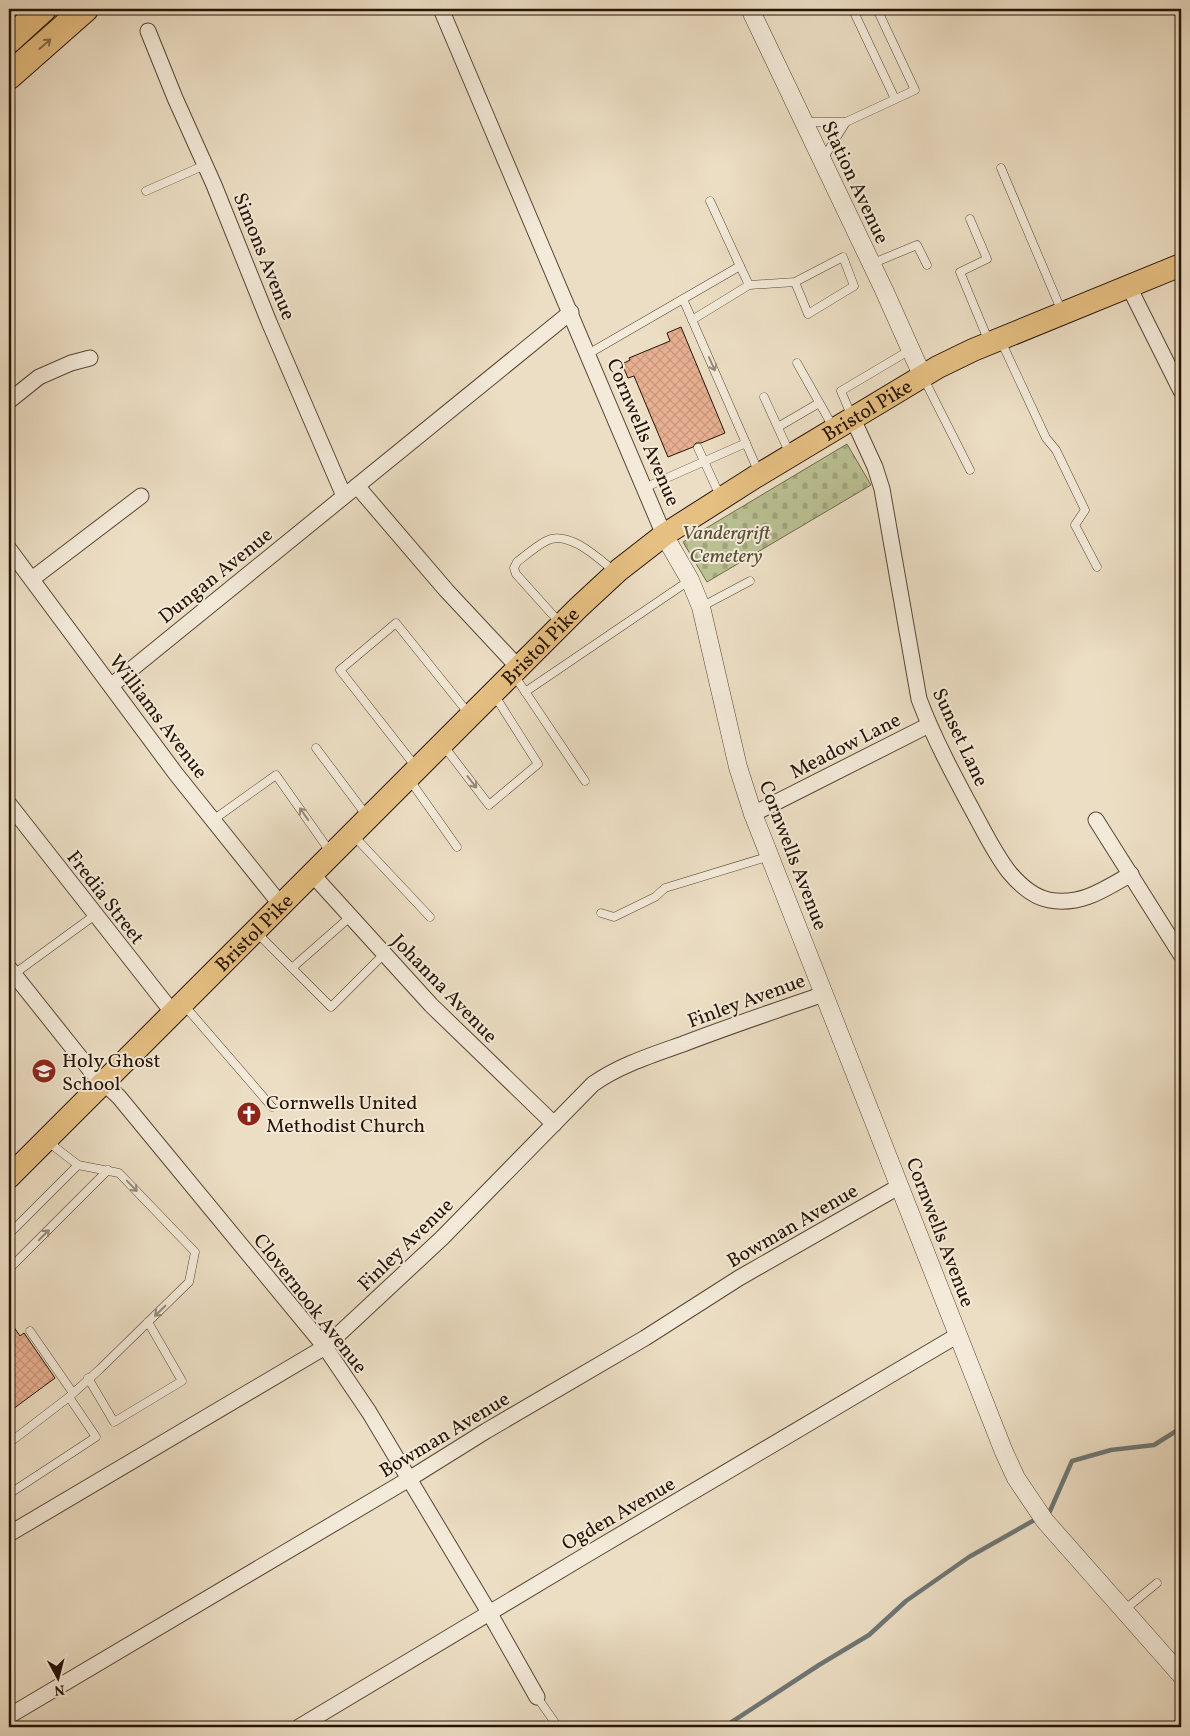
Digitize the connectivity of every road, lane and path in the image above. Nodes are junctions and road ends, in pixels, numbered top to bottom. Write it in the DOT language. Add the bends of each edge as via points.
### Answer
graph roads {
  1 [pos="42,9"];
  2 [pos="85,9"];
  3 [pos="441,9"];
  4 [pos="750,9"];
  5 [pos="855,9"];
  6 [pos="877,9"];
  7 [pos="148,32"];
  8 [pos="9,40"];
  9 [pos="9,76"];
  10 [pos="895,99"];
  11 [pos="804,122"];
  12 [pos="846,122"];
  13 [pos="822,160"];
  14 [pos="205,165"];
  15 [pos="1001,168"];
  16 [pos="146,191"];
  17 [pos="710,200"];
  18 [pos="970,219"];
  19 [pos="871,264"];
  20 [pos="927,264"];
  21 [pos="740,266"];
  22 [pos="1181,266"];
  23 [pos="795,282"];
  24 [pos="750,285"];
  25 [pos="1129,287"];
  26 [pos="683,299"];
  27 [pos="571,312"];
  28 [pos="1062,314"];
  29 [pos="692,320"];
  30 [pos="995,342"];
  31 [pos="911,350"];
  32 [pos="588,354"];
  33 [pos="90,358"];
  34 [pos="797,363"];
  35 [pos="922,375"];
  36 [pos="1181,390"];
  37 [pos="764,397"];
  38 [pos="9,401"];
  39 [pos="820,403"];
  40 [pos="844,424"];
  41 [pos="778,427"];
  42 [pos="746,443"];
  43 [pos="698,448"];
  44 [pos="791,456"];
  45 [pos="704,462"];
  46 [pos="970,470"];
  47 [pos="760,474"];
  48 [pos="357,486"];
  49 [pos="644,488"];
  50 [pos="141,496"];
  51 [pos="344,496"];
  52 [pos="721,498"];
  53 [pos="664,535"];
  54 [pos="9,549"];
  55 [pos="1097,567"];
  56 [pos="616,573"];
  57 [pos="32,579"];
  58 [pos="690,580"];
  59 [pos="750,581"];
  60 [pos="701,606"];
  61 [pos="562,624"];
  62 [pos="516,670"];
  63 [pos="112,685"];
  64 [pos="525,692"];
  65 [pos="493,693"];
  66 [pos="470,716"];
  67 [pos="929,725"];
  68 [pos="442,744"];
  69 [pos="316,748"];
  70 [pos="413,773"];
  71 [pos="585,781"];
  72 [pos="9,804"];
  73 [pos="753,814"];
  74 [pos="368,818"];
  75 [pos="213,820"];
  76 [pos="1096,820"];
  77 [pos="352,834"];
  78 [pos="457,847"];
  79 [pos="332,854"];
  80 [pos="770,856"];
  81 [pos="312,874"];
  82 [pos="1131,874"];
  83 [pos="281,904"];
  84 [pos="601,913"];
  85 [pos="95,915"];
  86 [pos="350,916"];
  87 [pos="430,917"];
  88 [pos="255,931"];
  89 [pos="384,954"];
  90 [pos="1181,955"];
  91 [pos="292,968"];
  92 [pos="11,971"];
  93 [pos="824,994"];
  94 [pos="178,1008"];
  95 [pos="104,1082"];
  96 [pos="272,1107"];
  97 [pos="554,1124"];
  98 [pos="46,1140"];
  99 [pos="78,1165"];
  100 [pos="108,1170"];
  101 [pos="9,1177"];
  102 [pos="900,1186"];
  103 [pos="9,1234"];
  104 [pos="9,1269"];
  105 [pos="148,1322"];
  106 [pos="30,1331"];
  107 [pos="958,1335"];
  108 [pos="324,1347"];
  109 [pos="88,1378"];
  110 [pos="71,1395"];
  111 [pos="9,1443"];
  112 [pos="409,1480"];
  113 [pos="9,1487"];
  114 [pos="9,1534"];
  115 [pos="1156,1583"];
  116 [pos="1123,1611"];
  117 [pos="490,1614"];
  118 [pos="1181,1675"];
  119 [pos="537,1697"];
  120 [pos="9,1716"];
  121 [pos="299,1727"];
  122 [pos="558,1727"];
  1 -- 8 [label="highway"];
  9 -- 2 [label="highway, one-way"];
  3 -- 27 [label="street, Cornwells Avenue"];
  4 -- 11 [label="street, Station Avenue"];
  5 -- 10 [label="lane"];
  6 -- 10 [label="lane" via="915,90"];
  7 -- 14 [label="street, Simons Avenue"];
  10 -- 12 [label="lane"];
  11 -- 12 [label="lane"];
  11 -- 13 [label="street, Station Avenue"];
  12 -- 13 [label="lane"];
  13 -- 19 [label="street, Station Avenue"];
  14 -- 16 [label="lane"];
  14 -- 51 [label="street, Simons Avenue"];
  15 -- 28 [label="lane"];
  17 -- 21 [label="lane"];
  18 -- 30 [label="lane" via="987,259 960,272"];
  19 -- 20 [label="lane" via="918,245"];
  19 -- 31 [label="street, Station Avenue"];
  21 -- 24 [label="lane"];
  21 -- 26 [label="lane"];
  22 -- 25 [label="main road, Bristol Pike"];
  23 -- 23 [label="lane" via="808,314 854,286 842,257"];
  23 -- 24 [label="lane"];
  24 -- 29 [label="lane"];
  25 -- 28 [label="main road, Bristol Pike"];
  25 -- 36 [label="street"];
  26 -- 29 [label="lane"];
  26 -- 32 [label="lane"];
  27 -- 32 [label="street, Cornwells Avenue"];
  27 -- 48 [label="street"];
  28 -- 30 [label="main road, Bristol Pike"];
  29 -- 42 [label="lane, one-way"];
  30 -- 35 [label="main road, Bristol Pike"];
  30 -- 55 [label="lane" via="1086,510 1075,525"];
  31 -- 35 [label="street, Station Avenue"];
  31 -- 40 [label="lane" via="841,391"];
  32 -- 49 [label="street, Cornwells Avenue"];
  33 -- 38 [label="street" via="39,377"];
  34 -- 39 [label="lane"];
  35 -- 40 [label="main road, Bristol Pike"];
  35 -- 46 [label="lane"];
  37 -- 41 [label="lane"];
  39 -- 40 [label="lane"];
  39 -- 41 [label="lane"];
  40 -- 44 [label="main road, Bristol Pike"];
  40 -- 67 [label="street, Sunset Lane" via="870,455 879,478 919,700"];
  41 -- 44 [label="lane"];
  42 -- 45 [label="lane"];
  42 -- 47 [label="lane"];
  43 -- 45 [label="lane"];
  44 -- 47 [label="main road, Bristol Pike"];
  45 -- 49 [label="lane"];
  45 -- 52 [label="lane"];
  47 -- 52 [label="main road, Bristol Pike"];
  48 -- 51 [label="street, Dungan Avenue"];
  48 -- 62 [label="street"];
  49 -- 53 [label="street, Cornwells Avenue"];
  50 -- 57 [label="street"];
  51 -- 63 [label="street, Dungan Avenue"];
  52 -- 53 [label="main road, Bristol Pike"];
  53 -- 56 [label="main road, Bristol Pike"];
  53 -- 58 [label="street, Cornwells Avenue"];
  54 -- 57 [label="street, Williams Avenue"];
  56 -- 61 [label="main road, Bristol Pike"];
  56 -- 61 [label="lane" via="570,540 556,538 547,540 517,562 516,574"];
  57 -- 63 [label="street, Williams Avenue"];
  58 -- 60 [label="street, Cornwells Avenue"];
  58 -- 64 [label="lane"];
  59 -- 60 [label="lane"];
  60 -- 73 [label="street, Cornwells Avenue" via="738,767"];
  61 -- 62 [label="main road, Bristol Pike"];
  62 -- 64 [label="lane"];
  62 -- 65 [label="main road, Bristol Pike"];
  63 -- 75 [label="street, Williams Avenue"];
  64 -- 71 [label="lane"];
  65 -- 66 [label="main road, Bristol Pike"];
  68 -- 65 [label="lane, one-way" via="489,805 538,764"];
  66 -- 68 [label="main road, Bristol Pike"];
  66 -- 70 [label="lane" via="396,623 340,670"];
  67 -- 73 [label="street, Meadow Lane"];
  67 -- 82 [label="street, Sunset Lane" via="997,855 1024,886 1046,899 1069,901 1099,893"];
  68 -- 70 [label="main road, Bristol Pike"];
  69 -- 74 [label="lane"];
  70 -- 74 [label="main road, Bristol Pike"];
  70 -- 78 [label="lane"];
  72 -- 85 [label="street, Fredia Street"];
  73 -- 80 [label="street, Cornwells Avenue"];
  74 -- 77 [label="main road, Bristol Pike"];
  79 -- 75 [label="lane, one-way" via="276,775"];
  75 -- 83 [label="street, Williams Avenue"];
  76 -- 82 [label="street"];
  77 -- 79 [label="main road, Bristol Pike"];
  77 -- 87 [label="lane"];
  79 -- 81 [label="main road, Bristol Pike"];
  80 -- 84 [label="lane" via="665,888 655,897 614,917"];
  80 -- 93 [label="street, Cornwells Avenue"];
  81 -- 83 [label="main road, Bristol Pike"];
  81 -- 86 [label="street, Johanna Avenue"];
  82 -- 90 [label="street"];
  83 -- 88 [label="main road, Bristol Pike"];
  85 -- 92 [label="lane"];
  85 -- 94 [label="street, Fredia Street"];
  86 -- 89 [label="street, Johanna Avenue"];
  86 -- 91 [label="lane"];
  88 -- 91 [label="lane"];
  88 -- 94 [label="main road, Bristol Pike"];
  89 -- 91 [label="lane" via="332,1007"];
  89 -- 97 [label="street, Johanna Avenue" via="431,1005"];
  92 -- 95 [label="street, Clovernook Avenue" via="90,1071"];
  93 -- 97 [label="street, Finley Avenue" via="607,1074"];
  93 -- 102 [label="street, Cornwells Avenue"];
  94 -- 95 [label="main road, Bristol Pike"];
  94 -- 96 [label="lane"];
  95 -- 98 [label="main road, Bristol Pike"];
  95 -- 108 [label="street, Clovernook Avenue" via="119,1096"];
  97 -- 108 [label="street, Finley Avenue" via="442,1238"];
  98 -- 99 [label="lane"];
  98 -- 101 [label="main road, Bristol Pike"];
  99 -- 100 [label="lane"];
  99 -- 103 [label="lane"];
  104 -- 100 [label="lane, one-way"];
  100 -- 105 [label="lane, one-way" via="119,1173 195,1252 189,1282"];
  102 -- 107 [label="street, Cornwells Avenue"];
  102 -- 112 [label="street, Bowman Avenue" via="739,1278"];
  105 -- 109 [label="lane"];
  105 -- 109 [label="lane" via="182,1381 114,1422"];
  106 -- 110 [label="lane"];
  107 -- 116 [label="street, Cornwells Avenue" via="1016,1478 1042,1516"];
  107 -- 117 [label="street, Ogden Avenue"];
  108 -- 112 [label="street, Clovernook Avenue" via="369,1412"];
  108 -- 114 [label="street, Finley Avenue"];
  109 -- 110 [label="lane"];
  110 -- 111 [label="lane"];
  110 -- 113 [label="lane" via="96,1437 12,1492"];
  112 -- 117 [label="street, Clovernook Avenue"];
  112 -- 120 [label="street, Bowman Avenue"];
  115 -- 116 [label="lane"];
  116 -- 118 [label="street, Cornwells Avenue"];
  117 -- 119 [label="street, Clovernook Avenue"];
  117 -- 121 [label="street, Ogden Avenue"];
  119 -- 122 [label="lane"];
}
